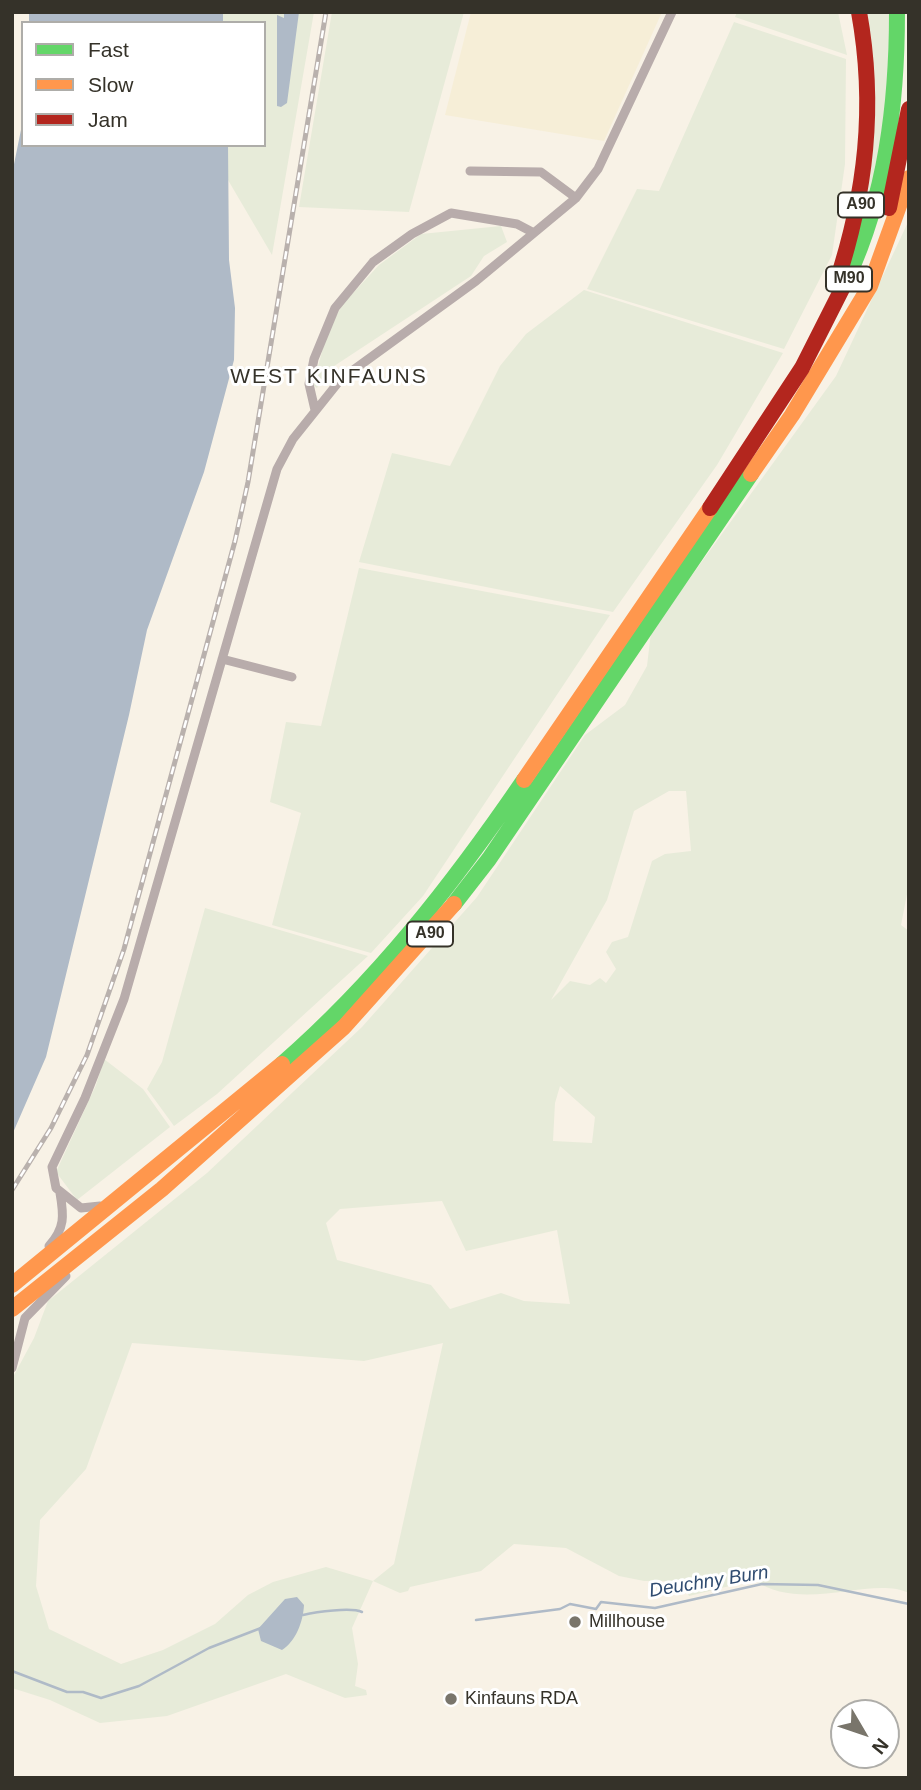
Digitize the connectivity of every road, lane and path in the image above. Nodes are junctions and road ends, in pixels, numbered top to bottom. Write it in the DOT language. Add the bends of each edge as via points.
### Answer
graph roads {
  1 [pos="672,12"];
  2 [pos="859,12"];
  3 [pos="897,12"];
  4 [pos="909,109"];
  5 [pos="470,171"];
  6 [pos="909,178"];
  7 [pos="576,198"];
  8 [pos="534,233"];
  9 [pos="823,364"];
  10 [pos="792,386"];
  11 [pos="315,410"];
  12 [pos="222,659"];
  13 [pos="292,677"];
  14 [pos="149,1176"];
  15 [pos="60,1193"];
  16 [pos="103,1237"];
  17 [pos="15,1283"];
  18 [pos="12,1309"];
  19 [pos="12,1337"];
  20 [pos="19,1345"];
  21 [pos="12,1368"];
  1 -- 7 [label="street" via="598,169"];
  2 -- 10 [label="highway, A90" via="868,111 861,203 832,295"];
  3 -- 10 [label="highway, M90" via="894,114 876,204 839,302"];
  4 -- 9 [label="highway, M90" via="884,229 858,296"];
  5 -- 7 [label="street" via="541,172"];
  6 -- 9 [label="highway, A90" via="870,286"];
  7 -- 8 [label="street"];
  8 -- 11 [label="street" via="341,379"];
  8 -- 11 [label="street" via="517,224 451,213 412,233 373,262 335,308 314,359 309,384"];
  9 -- 16 [label="highway, A90" via="489,859 435,928 344,1027"];
  10 -- 14 [label="highway, A90" via="474,853 425,917 338,1014"];
  11 -- 12 [label="street" via="277,469"];
  12 -- 13 [label="street"];
  12 -- 15 [label="street" via="124,999 52,1167"];
  14 -- 15 [label="street" via="93,1209 81,1208"];
  14 -- 17 [label="highway, A90"];
  15 -- 17 [label="street" via="64,1222 60,1234"];
  16 -- 18 [label="highway, A90"];
  16 -- 20 [label="street" via="91,1254 30,1310"];
  19 -- 20 [label="street"];
  20 -- 21 [label="street"];
}
